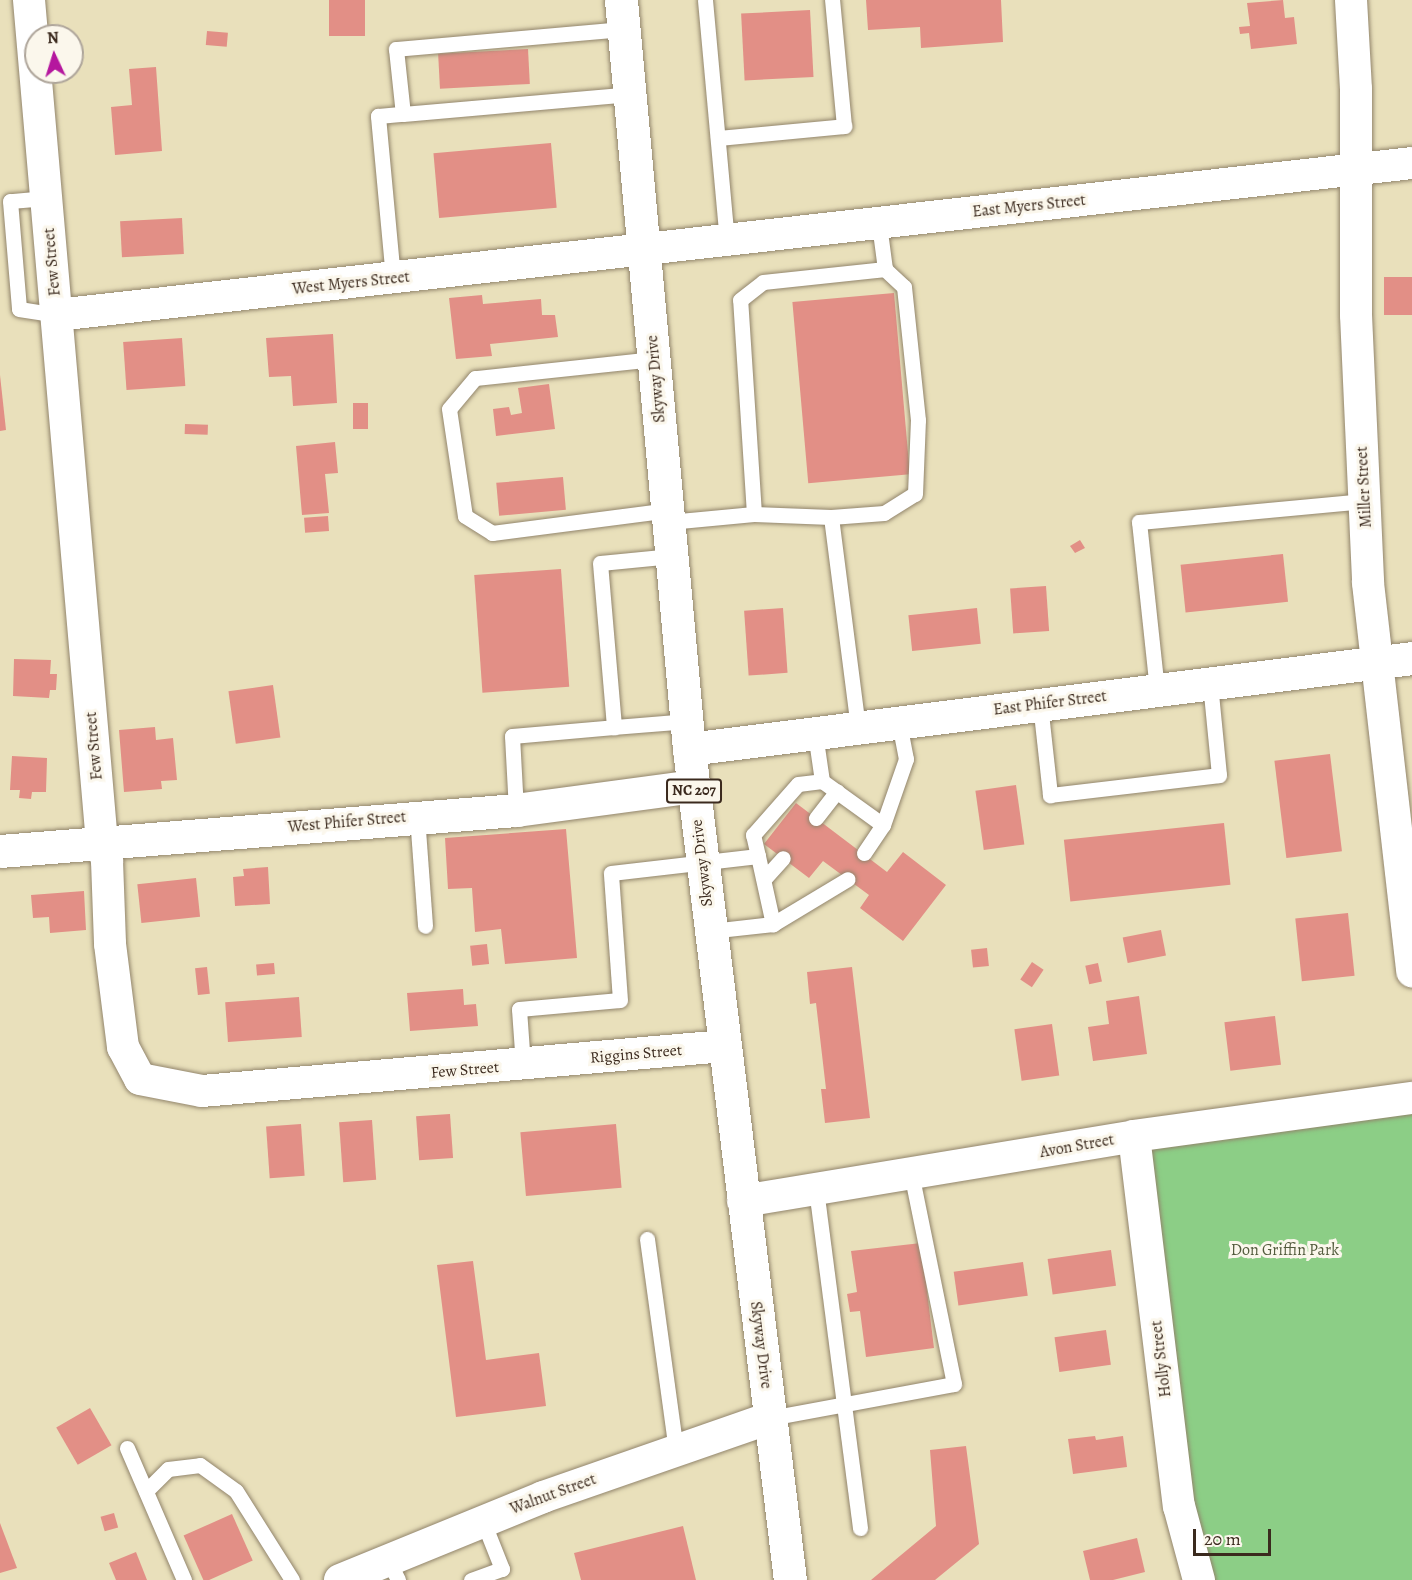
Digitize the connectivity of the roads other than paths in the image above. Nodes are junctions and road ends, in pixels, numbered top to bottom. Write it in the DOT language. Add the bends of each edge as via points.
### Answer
graph roads {
  1 [pos="29,0"];
  2 [pos="705,0"];
  3 [pos="832,0"];
  4 [pos="1351,0"];
  5 [pos="623,15"];
  6 [pos="630,94"];
  7 [pos="403,114"];
  8 [pos="717,138"];
  9 [pos="1412,163"];
  10 [pos="1354,170"];
  11 [pos="879,224"];
  12 [pos="727,242"];
  13 [pos="645,251"];
  14 [pos="885,269"];
  15 [pos="393,278"];
  16 [pos="57,315"];
  17 [pos="654,359"];
  18 [pos="1365,501"];
  19 [pos="754,514"];
  20 [pos="669,516"];
  21 [pos="831,516"];
  22 [pos="672,556"];
  23 [pos="1412,658"];
  24 [pos="1377,662"];
  25 [pos="1210,683"];
  26 [pos="1157,690"];
  27 [pos="1040,705"];
  28 [pos="899,723"];
  29 [pos="614,727"];
  30 [pos="858,727"];
  31 [pos="815,733"];
  32 [pos="688,735"];
  33 [pos="822,781"];
  34 [pos="693,786"];
  35 [pos="837,791"];
  36 [pos="516,810"];
  37 [pos="417,816"];
  38 [pos="816,818"];
  39 [pos="883,825"];
  40 [pos="102,843"];
  41 [pos="0,851"];
  42 [pos="864,853"];
  43 [pos="758,856"];
  44 [pos="783,858"];
  45 [pos="702,864"];
  46 [pos="764,879"];
  47 [pos="848,879"];
  48 [pos="773,924"];
  49 [pos="425,926"];
  50 [pos="711,931"];
  51 [pos="1412,972"];
  52 [pos="725,1046"];
  53 [pos="535,1064"];
  54 [pos="1412,1098"];
  55 [pos="1134,1136"];
  56 [pos="911,1173"];
  57 [pos="816,1189"];
  58 [pos="743,1201"];
  59 [pos="647,1239"];
  60 [pos="844,1402"];
  61 [pos="771,1418"];
  62 [pos="127,1448"];
  63 [pos="676,1451"];
  64 [pos="146,1491"];
  65 [pos="483,1521"];
  66 [pos="860,1528"];
  67 [pos="393,1570"];
  68 [pos="505,1574"];
  69 [pos="184,1580"];
  70 [pos="292,1580"];
  71 [pos="340,1580"];
  72 [pos="471,1580"];
  73 [pos="790,1580"];
  74 [pos="1199,1580"];
  1 -- 16 [label="street, Few Street"];
  2 -- 8 [label="lane"];
  3 -- 8 [label="lane" via="844,126"];
  4 -- 10 [label="street, Miller Street" via="1356,89"];
  5 -- 6 [label="main road, Skyway Drive / NC 207"];
  5 -- 7 [label="lane" via="396,50"];
  6 -- 7 [label="lane"];
  6 -- 13 [label="main road, Skyway Drive / NC 207"];
  7 -- 15 [label="lane" via="378,116"];
  8 -- 12 [label="lane"];
  9 -- 10 [label="street, East Myers Street"];
  10 -- 11 [label="street, East Myers Street"];
  10 -- 18 [label="street, Miller Street"];
  11 -- 12 [label="street, East Myers Street"];
  11 -- 14 [label="lane"];
  12 -- 13 [label="street, East Myers Street"];
  13 -- 15 [label="street, West Myers Street"];
  13 -- 17 [label="main road, Skyway Drive / NC 207"];
  14 -- 19 [label="lane" via="763,282 740,300"];
  14 -- 21 [label="lane" via="904,287 918,420 915,494 884,513"];
  15 -- 16 [label="street, West Myers Street"];
  16 -- 40 [label="street, Few Street"];
  17 -- 20 [label="main road, Skyway Drive / NC 207"];
  17 -- 20 [label="lane" via="475,378 449,410 465,516 492,533"];
  18 -- 24 [label="street, Miller Street"];
  18 -- 26 [label="lane" via="1139,522"];
  19 -- 20 [label="lane"];
  19 -- 21 [label="lane"];
  20 -- 22 [label="main road, Skyway Drive / NC 207"];
  21 -- 30 [label="lane"];
  22 -- 29 [label="lane" via="600,563"];
  22 -- 32 [label="main road, Skyway Drive / NC 207"];
  23 -- 24 [label="main road, East Phifer Street"];
  24 -- 25 [label="main road, East Phifer Street"];
  24 -- 51 [label="street, Miller Street"];
  25 -- 26 [label="main road, East Phifer Street"];
  25 -- 27 [label="lane" via="1219,775 1050,795"];
  26 -- 27 [label="main road, East Phifer Street"];
  27 -- 28 [label="main road, East Phifer Street"];
  28 -- 30 [label="main road, East Phifer Street"];
  28 -- 39 [label="lane" via="906,759"];
  29 -- 32 [label="lane"];
  29 -- 36 [label="lane" via="512,736"];
  30 -- 31 [label="main road, East Phifer Street"];
  31 -- 32 [label="main road, East Phifer Street"];
  31 -- 33 [label="lane"];
  32 -- 34 [label="main road, Skyway Drive / NC 207"];
  33 -- 35 [label="lane"];
  33 -- 43 [label="lane" via="798,784 753,835"];
  34 -- 36 [label="main road, West Phifer Street"];
  34 -- 45 [label="main road, Skyway Drive / NC 207"];
  35 -- 38 [label="lane"];
  35 -- 39 [label="lane"];
  36 -- 37 [label="main road, West Phifer Street"];
  37 -- 40 [label="main road, West Phifer Street"];
  37 -- 49 [label="lane"];
  39 -- 42 [label="lane"];
  40 -- 41 [label="main road, West Phifer Street"];
  40 -- 53 [label="street, Few Street" via="107,861 110,944 123,1047 140,1079 202,1091"];
  43 -- 45 [label="lane"];
  43 -- 46 [label="lane"];
  44 -- 46 [label="lane"];
  45 -- 50 [label="main road, Skyway Drive / NC 207"];
  45 -- 53 [label="lane" via="611,873 620,1000 519,1009"];
  46 -- 48 [label="lane"];
  47 -- 48 [label="lane"];
  48 -- 50 [label="lane"];
  50 -- 52 [label="main road, Skyway Drive / NC 207"];
  52 -- 53 [label="street, Riggins Street"];
  52 -- 58 [label="main road, Skyway Drive / NC 207"];
  54 -- 55 [label="street, Avon Street"];
  55 -- 56 [label="street, Avon Street"];
  55 -- 74 [label="street, Holly Street" via="1179,1506"];
  56 -- 57 [label="street, Avon Street"];
  56 -- 60 [label="lane" via="954,1384"];
  57 -- 58 [label="street, Avon Street"];
  57 -- 60 [label="lane"];
  58 -- 61 [label="main road, Skyway Drive / NC 207"];
  59 -- 63 [label="lane"];
  60 -- 61 [label="lane"];
  60 -- 66 [label="lane"];
  61 -- 63 [label="street, Walnut Street"];
  61 -- 73 [label="main road, Skyway Drive / NC 207"];
  62 -- 64 [label="lane"];
  63 -- 65 [label="street, Walnut Street"];
  64 -- 69 [label="lane"];
  64 -- 70 [label="lane" via="168,1468 200,1465 236,1491"];
  65 -- 67 [label="street, Walnut Street"];
  65 -- 68 [label="lane"];
  67 -- 71 [label="street, Walnut Street"];
  68 -- 72 [label="lane"];
}
